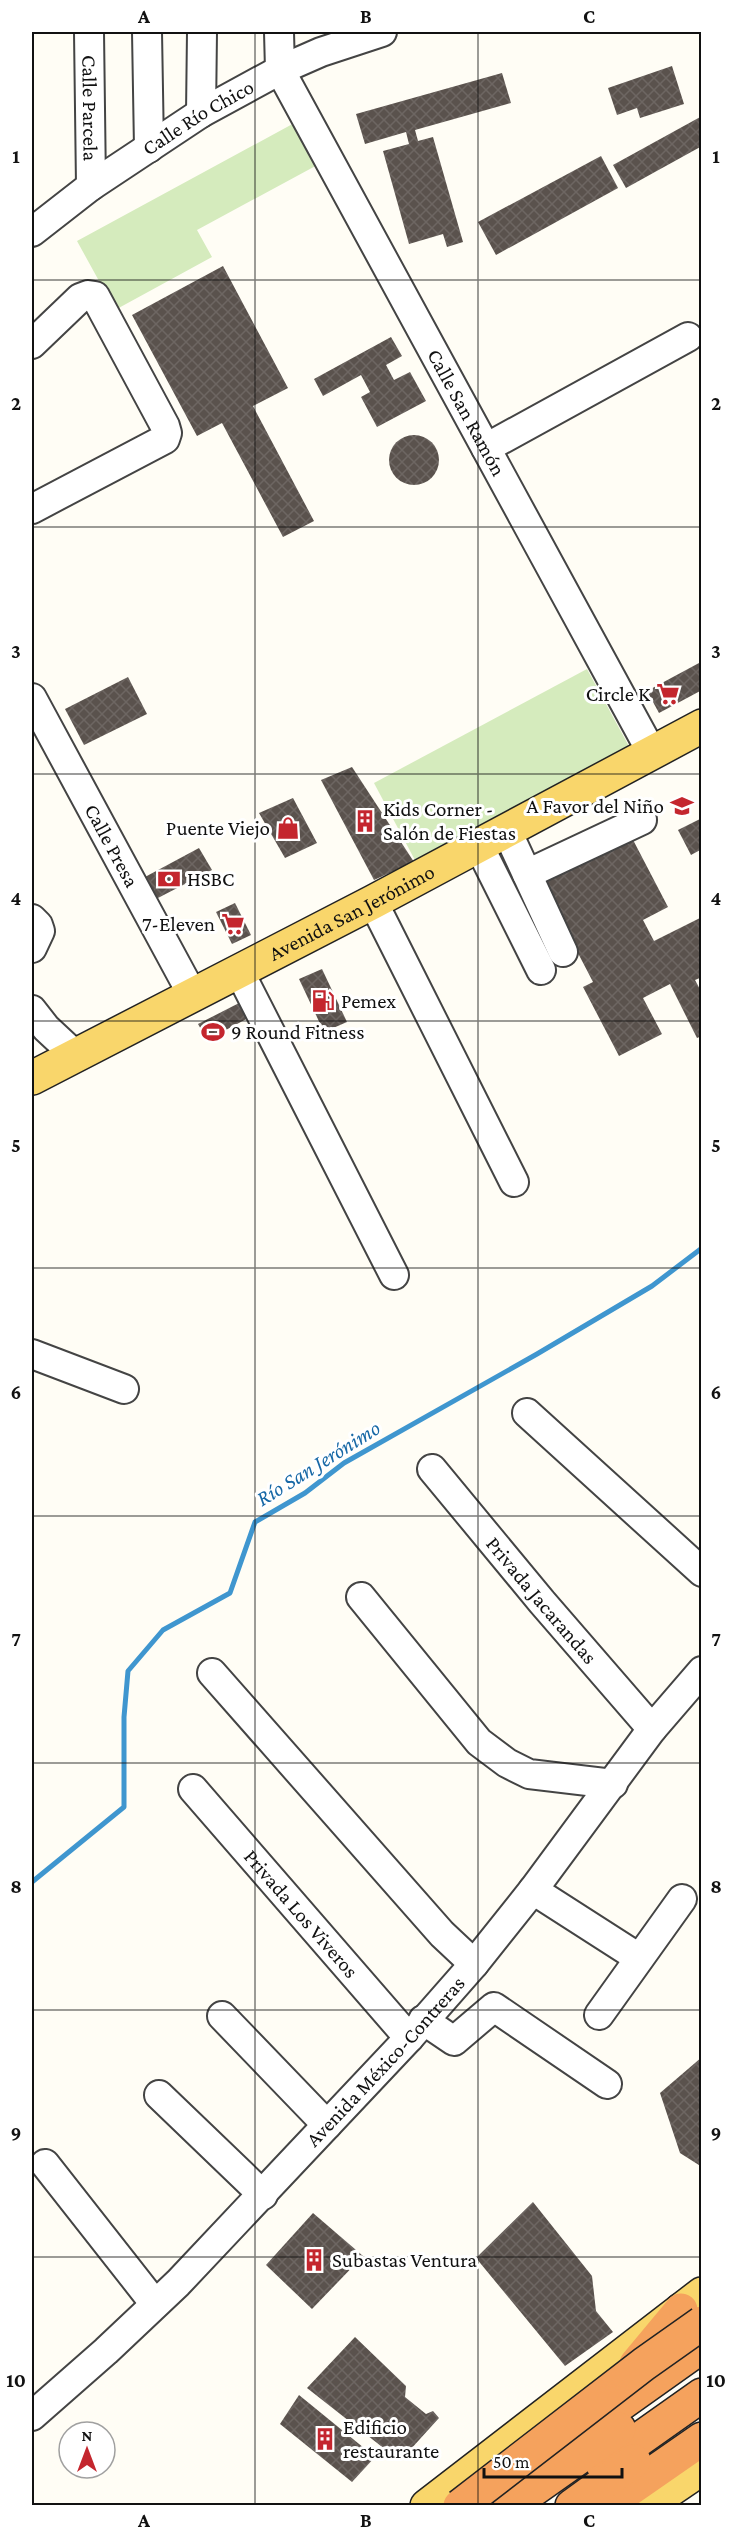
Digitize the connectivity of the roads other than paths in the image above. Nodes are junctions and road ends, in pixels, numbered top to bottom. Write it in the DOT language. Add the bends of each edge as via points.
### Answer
graph roads {
  1 [pos="89,32"];
  2 [pos="147,32"];
  3 [pos="202,32"];
  4 [pos="279,32"];
  5 [pos="381,32"];
  6 [pos="321,42"];
  7 [pos="280,70"];
  8 [pos="201,113"];
  9 [pos="149,148"];
  10 [pos="91,186"];
  11 [pos="32,232"];
  12 [pos="688,337"];
  13 [pos="32,344"];
  14 [pos="486,448"];
  15 [pos="32,509"];
  16 [pos="32,698"];
  17 [pos="702,726"];
  18 [pos="652,753"];
  19 [pos="642,820"];
  20 [pos="493,839"];
  21 [pos="526,874"];
  22 [pos="373,902"];
  23 [pos="32,919"];
  24 [pos="32,948"];
  25 [pos="563,952"];
  26 [pos="541,970"];
  27 [pos="239,971"];
  28 [pos="192,994"];
  29 [pos="32,1010"];
  30 [pos="75,1056"];
  31 [pos="35,1069"];
  32 [pos="514,1182"];
  33 [pos="394,1275"];
  34 [pos="32,1354"];
  35 [pos="124,1389"];
  36 [pos="527,1413"];
  37 [pos="432,1469"];
  38 [pos="702,1572"];
  39 [pos="361,1598"];
  40 [pos="702,1671"];
  41 [pos="212,1672"];
  42 [pos="652,1729"];
  43 [pos="613,1784"];
  44 [pos="193,1789"];
  45 [pos="533,1890"];
  46 [pos="682,1899"];
  47 [pos="639,1958"];
  48 [pos="474,1964"];
  49 [pos="599,2015"];
  50 [pos="222,2016"];
  51 [pos="416,2029"];
  52 [pos="607,2084"];
  53 [pos="159,2095"];
  54 [pos="327,2125"];
  55 [pos="45,2164"];
  56 [pos="263,2195"];
  57 [pos="155,2304"];
  58 [pos="695,2309"];
  59 [pos="702,2346"];
  60 [pos="702,2372"];
  61 [pos="702,2395"];
  62 [pos="702,2413"];
  63 [pos="32,2416"];
  64 [pos="583,2430"];
  65 [pos="702,2439"];
  66 [pos="702,2468"];
  67 [pos="427,2505"];
  68 [pos="460,2505"];
  69 [pos="480,2505"];
  70 [pos="510,2505"];
  71 [pos="545,2505"];
  72 [pos="572,2505"];
  73 [pos="606,2505"];
  74 [pos="646,2505"];
  1 -- 10 [label="street, Calle Parcela"];
  2 -- 9 [label="street"];
  3 -- 8 [label="street"];
  4 -- 7 [label="street"];
  5 -- 6 [label="street, Calle Río Chico"];
  6 -- 7 [label="street, Calle Río Chico"];
  7 -- 8 [label="street, Calle Río Chico"];
  7 -- 14 [label="street, Calle San Ramón"];
  8 -- 9 [label="street, Calle Río Chico"];
  9 -- 10 [label="street, Calle Río Chico"];
  10 -- 11 [label="street, Calle Río Chico"];
  12 -- 14 [label="street"];
  13 -- 15 [label="street" via="80,298 95,296 167,433 165,439"];
  14 -- 18 [label="street, Calle San Ramón"];
  16 -- 28 [label="street, Calle Presa"];
  17 -- 18 [label="main road, Avenida San Jerónimo"];
  18 -- 20 [label="main road, Avenida San Jerónimo"];
  19 -- 21 [label="street"];
  20 -- 21 [label="street"];
  20 -- 22 [label="main road, Avenida San Jerónimo"];
  20 -- 26 [label="street"];
  21 -- 25 [label="street"];
  22 -- 27 [label="main road, Avenida San Jerónimo"];
  22 -- 32 [label="street"];
  23 -- 24 [label="street" via="40,931"];
  27 -- 28 [label="main road, Avenida San Jerónimo"];
  27 -- 33 [label="street"];
  28 -- 30 [label="main road, Avenida San Jerónimo"];
  29 -- 30 [label="street"];
  30 -- 31 [label="main road, Avenida San Jerónimo"];
  34 -- 35 [label="street"];
  36 -- 38 [label="street"];
  37 -- 42 [label="street, Privada Jacarandas"];
  39 -- 43 [label="street" via="479,1742 507,1763 529,1774"];
  40 -- 42 [label="street, Avenida México-Contreras"];
  41 -- 48 [label="street" via="442,1934"];
  42 -- 43 [label="street, Avenida México-Contreras"];
  43 -- 45 [label="street, Avenida México-Contreras"];
  44 -- 51 [label="street, Privada Los Viveros"];
  45 -- 47 [label="street"];
  45 -- 48 [label="street, Avenida México-Contreras"];
  46 -- 47 [label="street"];
  47 -- 49 [label="street"];
  48 -- 51 [label="street, Avenida México-Contreras"];
  50 -- 54 [label="street"];
  51 -- 52 [label="street, Privada Los Viveros" via="454,2040 494,2007"];
  51 -- 54 [label="street, Avenida México-Contreras"];
  53 -- 56 [label="street"];
  54 -- 56 [label="street, Avenida México-Contreras"];
  55 -- 57 [label="street"];
  56 -- 57 [label="street, Avenida México-Contreras"];
  57 -- 63 [label="street, Avenida México-Contreras"];
  58 -- 64 [label="highway"];
  58 -- 67 [label="main road"];
  58 -- 68 [label="highway, bridge" via="644,2364"];
  59 -- 64 [label="highway"];
  60 -- 70 [label="highway"];
  61 -- 71 [label="highway"];
  62 -- 72 [label="highway"];
  64 -- 69 [label="highway"];
  65 -- 73 [label="highway"];
  66 -- 74 [label="main road"];
}
